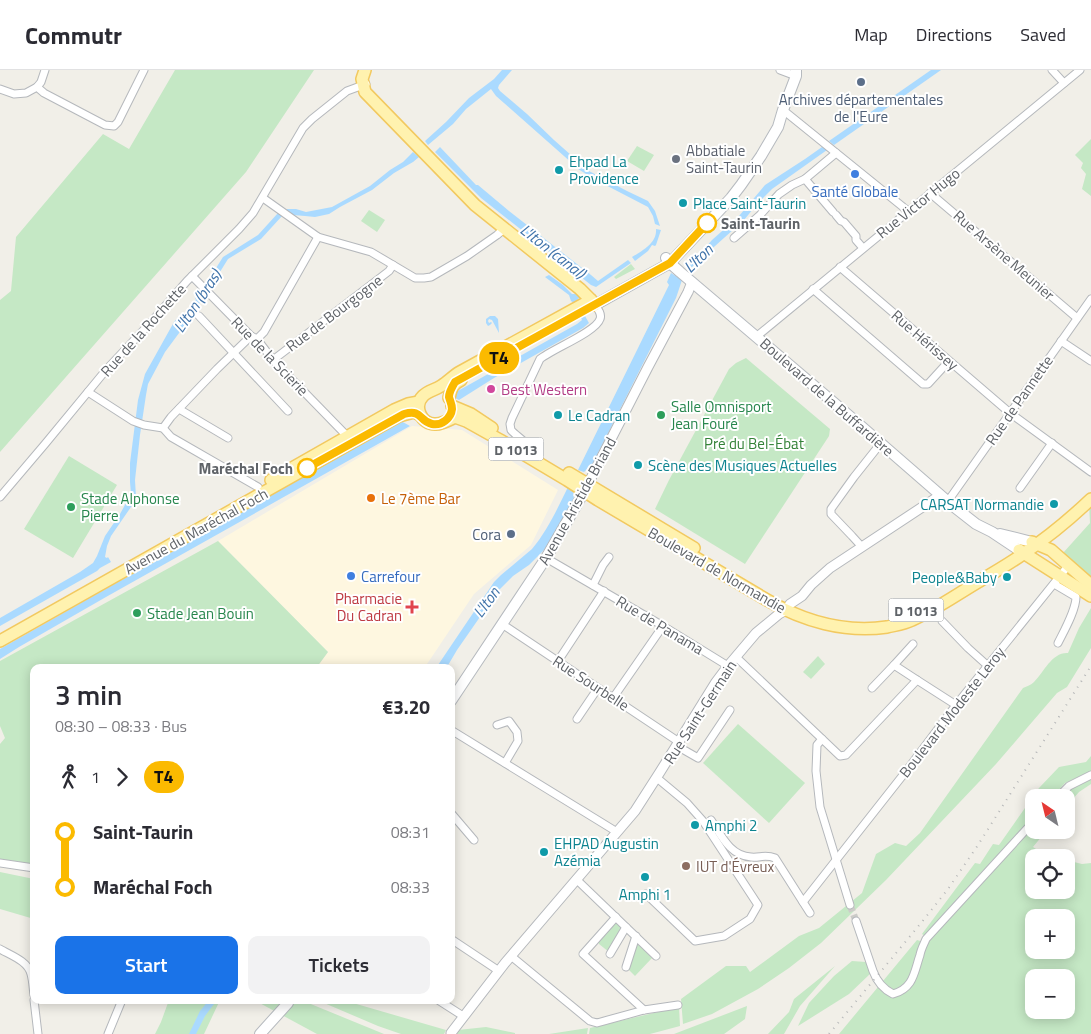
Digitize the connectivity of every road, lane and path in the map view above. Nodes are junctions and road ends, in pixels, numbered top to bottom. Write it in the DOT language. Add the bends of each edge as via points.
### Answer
graph roads {
  1 [pos="45,70"];
  2 [pos="144,70"];
  3 [pos="365,70"];
  4 [pos="372,70"];
  5 [pos="780,70"];
  6 [pos="1052,70"];
  7 [pos="1080,70"];
  8 [pos="799,72"];
  9 [pos="1064,83"];
  10 [pos="366,85"];
  11 [pos="37,87"];
  12 [pos="0,89"];
  13 [pos="783,110"];
  14 [pos="831,148"];
  15 [pos="805,179"];
  16 [pos="930,192"];
  17 [pos="263,198"];
  18 [pos="908,211"];
  19 [pos="505,228"];
  20 [pos="318,237"];
  21 [pos="734,238"];
  22 [pos="863,248"];
  23 [pos="668,260"];
  24 [pos="393,265"];
  25 [pos="840,267"];
  26 [pos="192,276"];
  27 [pos="686,281"];
  28 [pos="813,290"];
  29 [pos="1091,299"];
  30 [pos="593,302"];
  31 [pos="199,316"];
  32 [pos="1077,318"];
  33 [pos="756,337"];
  34 [pos="254,338"];
  35 [pos="1061,340"];
  36 [pos="234,353"];
  37 [pos="273,360"];
  38 [pos="949,361"];
  39 [pos="1091,361"];
  40 [pos="432,391"];
  41 [pos="88,392"];
  42 [pos="419,402"];
  43 [pos="451,402"];
  44 [pos="178,409"];
  45 [pos="288,411"];
  46 [pos="1010,413"];
  47 [pos="420,415"];
  48 [pos="444,422"];
  49 [pos="164,428"];
  50 [pos="347,436"];
  51 [pos="228,438"];
  52 [pos="881,444"];
  53 [pos="1052,444"];
  54 [pos="530,451"];
  55 [pos="1091,472"];
  56 [pos="258,487"];
  57 [pos="586,488"];
  58 [pos="1020,488"];
  59 [pos="1091,493"];
  60 [pos="0,497"];
  61 [pos="944,498"];
  62 [pos="1091,500"];
  63 [pos="1054,531"];
  64 [pos="992,532"];
  65 [pos="1035,543"];
  66 [pos="862,547"];
  67 [pos="1025,554"];
  68 [pos="609,557"];
  69 [pos="546,558"];
  70 [pos="1064,562"];
  71 [pos="1057,580"];
  72 [pos="592,585"];
  73 [pos="1091,585"];
  74 [pos="604,591"];
  75 [pos="1091,596"];
  76 [pos="788,607"];
  77 [pos="942,621"];
  78 [pos="502,624"];
  79 [pos="663,626"];
  80 [pos="0,633"];
  81 [pos="0,641"];
  82 [pos="1058,643"];
  83 [pos="913,644"];
  84 [pos="736,657"];
  85 [pos="558,662"];
  86 [pos="894,665"];
  87 [pos="728,666"];
  88 [pos="988,666"];
  89 [pos="918,680"];
  90 [pos="598,688"];
  91 [pos="872,688"];
  92 [pos="455,696"];
  93 [pos="614,698"];
  94 [pos="956,705"];
  95 [pos="730,710"];
  96 [pos="578,719"];
  97 [pos="498,725"];
  98 [pos="455,732"];
  99 [pos="822,739"];
  100 [pos="678,744"];
  101 [pos="505,763"];
  102 [pos="1091,775"];
  103 [pos="657,778"];
  104 [pos="1066,789"];
  105 [pos="455,818"];
  106 [pos="711,820"];
  107 [pos="1025,831"];
  108 [pos="617,832"];
  109 [pos="474,840"];
  110 [pos="837,859"];
  111 [pos="0,863"];
  112 [pos="30,867"];
  113 [pos="576,879"];
  114 [pos="646,894"];
  115 [pos="803,902"];
  116 [pos="850,905"];
  117 [pos="810,913"];
  118 [pos="616,917"];
  119 [pos="856,921"];
  120 [pos="626,927"];
  121 [pos="636,936"];
  122 [pos="455,942"];
  123 [pos="0,949"];
  124 [pos="610,954"];
  125 [pos="510,956"];
  126 [pos="656,956"];
  127 [pos="30,965"];
  128 [pos="626,967"];
  129 [pos="499,971"];
  130 [pos="34,1004"];
  131 [pos="120,1004"];
  132 [pos="287,1004"];
  133 [pos="444,1004"];
  134 [pos="678,1005"];
  135 [pos="644,1010"];
  136 [pos="463,1016"];
  137 [pos="451,1032"];
  138 [pos="38,1034"];
  139 [pos="108,1034"];
  140 [pos="260,1034"];
  1 -- 11 [label="street"];
  2 -- 11 [label="street" via="114,126 105,125"];
  3 -- 10 [label="main road" via="362,79"];
  4 -- 10 [label="main road"];
  5 -- 8 [label="street"];
  6 -- 9 [label="street"];
  7 -- 9 [label="street, Rue Victor Hugo"];
  8 -- 13 [label="main road"];
  9 -- 16 [label="street, Rue Victor Hugo"];
  10 -- 17 [label="street, Rue de la Rochette" via="347,91 303,128"];
  10 -- 19 [label="main road" via="407,128 418,146 475,205"];
  11 -- 12 [label="street" via="20,94"];
  13 -- 14 [label="street"];
  13 -- 23 [label="main road" via="778,127 741,185 679,253"];
  14 -- 15 [label="street"];
  14 -- 18 [label="street"];
  15 -- 21 [label="street" via="779,194"];
  15 -- 22 [label="street"];
  16 -- 18 [label="street, Rue Victor Hugo"];
  16 -- 32 [label="street, Rue Arsène Meunier"];
  17 -- 20 [label="street"];
  17 -- 26 [label="street, Rue de la Rochette" via="239,229"];
  18 -- 22 [label="street, Rue Victor Hugo"];
  19 -- 24 [label="street" via="431,277 415,278"];
  19 -- 30 [label="main road"];
  20 -- 24 [label="street" via="372,252"];
  20 -- 34 [label="street" via="264,332"];
  22 -- 25 [label="street, Rue Victor Hugo"];
  23 -- 27 [label="main road, Boulevard de la Buffardière"];
  23 -- 30 [label="main road"];
  24 -- 37 [label="street, Rue de Bourgogne"];
  25 -- 28 [label="street, Rue Victor Hugo"];
  25 -- 38 [label="street, Rue Hérissey"];
  26 -- 34 [label="street, Rue de la Scierie"];
  26 -- 41 [label="street, Rue de la Rochette"];
  27 -- 33 [label="main road, Boulevard de la Buffardière"];
  27 -- 57 [label="street, Avenue Aristide Briand" via="648,367"];
  28 -- 33 [label="street, Rue Victor Hugo"];
  28 -- 38 [label="street" via="923,384 928,384"];
  29 -- 32 [label="street, Rue de Pannette"];
  30 -- 40 [label="main road" via="460,372"];
  30 -- 43 [label="main road" via="455,382 451,388"];
  30 -- 54 [label="street" via="599,310 600,321 540,360 510,424 510,430 529,446"];
  31 -- 36 [label="street"];
  32 -- 35 [label="street, Rue de Pannette"];
  33 -- 52 [label="main road, Boulevard de la Buffardière"];
  34 -- 36 [label="street"];
  34 -- 37 [label="street, Rue de la Scierie"];
  35 -- 39 [label="street"];
  35 -- 46 [label="street, Rue de Pannette"];
  36 -- 44 [label="street"];
  36 -- 45 [label="street"];
  37 -- 50 [label="street, Rue de la Scierie"];
  38 -- 46 [label="street, Rue Hérissey"];
  40 -- 42 [label="main road"];
  40 -- 43 [label="main road" via="442,392"];
  41 -- 49 [label="street" via="133,421"];
  41 -- 60 [label="street, Rue de la Rochette"];
  42 -- 47 [label="main road"];
  42 -- 50 [label="main road, Avenue du Maréchal Foch" via="394,410"];
  43 -- 48 [label="main road" via="450,415"];
  43 -- 54 [label="main road, Boulevard de Normandie / D 1013"];
  44 -- 49 [label="street"];
  44 -- 51 [label="street"];
  46 -- 53 [label="street, Rue Hérissey"];
  46 -- 61 [label="street, Rue de Pannette"];
  47 -- 48 [label="main road" via="432,424"];
  47 -- 81 [label="main road, Avenue du Maréchal Foch" via="414,412 399,416"];
  48 -- 57 [label="main road, Boulevard de Normandie / D 1013" via="455,417 466,421"];
  49 -- 56 [label="street" via="171,437"];
  50 -- 56 [label="main road, Avenue du Maréchal Foch"];
  52 -- 61 [label="main road, Boulevard de la Buffardière"];
  52 -- 66 [label="street" via="854,477 831,514"];
  53 -- 55 [label="street, Rue Hérissey"];
  53 -- 58 [label="street"];
  54 -- 57 [label="main road, Boulevard de Normandie / D 1013"];
  56 -- 80 [label="main road, Avenue du Maréchal Foch"];
  57 -- 69 [label="main road, Avenue Aristide Briand"];
  57 -- 76 [label="main road, Boulevard de Normandie / D 1013" via="767,600"];
  59 -- 65 [label="main road, D 1013"];
  61 -- 64 [label="main road, Boulevard de la Buffardière" via="976,524"];
  61 -- 66 [label="street, Rue Saint-Germain" via="936,498"];
  62 -- 63 [label="main road, D 1013"];
  63 -- 65 [label="main road, D 1013"];
  63 -- 70 [label="main road" via="1056,547"];
  64 -- 65 [label="main road, Boulevard de la Buffardière"];
  64 -- 67 [label="main road, Boulevard de la Buffardière"];
  65 -- 67 [label="main road, D 1013"];
  65 -- 70 [label="main road"];
  66 -- 76 [label="street, Rue Saint-Germain" via="830,568"];
  67 -- 71 [label="main road"];
  67 -- 76 [label="main road, Boulevard de Normandie / D 1013" via="922,608 879,622 839,620"];
  68 -- 72 [label="street"];
  69 -- 72 [label="street, Rue de Panama"];
  69 -- 78 [label="main road, Avenue Aristide Briand"];
  70 -- 71 [label="street, Boulevard Modeste Leroy"];
  70 -- 73 [label="main road"];
  71 -- 75 [label="main road"];
  71 -- 82 [label="street" via="1076,597"];
  71 -- 88 [label="street, Boulevard Modeste Leroy"];
  72 -- 74 [label="street, Rue de Panama"];
  74 -- 79 [label="street, Rue de Panama"];
  74 -- 85 [label="street"];
  76 -- 84 [label="street, Rue Saint-Germain" via="756,634"];
  77 -- 88 [label="street"];
  78 -- 85 [label="street, Rue Sourbelle"];
  78 -- 92 [label="main road, Avenue Aristide Briand"];
  79 -- 87 [label="street, Rue de Panama"];
  79 -- 93 [label="street"];
  83 -- 86 [label="street"];
  84 -- 87 [label="street, Rue Saint-Germain"];
  84 -- 99 [label="street"];
  85 -- 90 [label="street, Rue Sourbelle"];
  86 -- 89 [label="street"];
  86 -- 91 [label="street"];
  87 -- 100 [label="street, Rue Saint-Germain"];
  88 -- 94 [label="street, Boulevard Modeste Leroy"];
  89 -- 94 [label="street"];
  89 -- 99 [label="street" via="846,755 840,756"];
  90 -- 93 [label="street, Rue Sourbelle"];
  90 -- 96 [label="street"];
  93 -- 100 [label="street, Rue Sourbelle"];
  94 -- 110 [label="street, Boulevard Modeste Leroy"];
  95 -- 100 [label="street, Rue Sourbelle" via="698,758"];
  97 -- 101 [label="street" via="509,721 517,732 518,740"];
  98 -- 101 [label="street"];
  99 -- 110 [label="street" via="817,745 816,780 820,807"];
  100 -- 103 [label="street, Rue Saint-Germain"];
  101 -- 108 [label="street"];
  102 -- 104 [label="street"];
  103 -- 108 [label="street, Rue Saint-Germain"];
  103 -- 114 [label="street" via="703,820 758,905 750,919 740,927 724,936 695,941"];
  105 -- 109 [label="street"];
  106 -- 115 [label="street" via="738,854 774,858"];
  107 -- 119 [label="street" via="926,939 911,983 900,992 888,992 880,985"];
  108 -- 113 [label="street, Rue Saint-Germain"];
  110 -- 115 [label="street, Boulevard Modeste Leroy"];
  110 -- 116 [label="street"];
  111 -- 112 [label="street"];
  113 -- 118 [label="street"];
  113 -- 125 [label="street, Rue Saint-Germain"];
  115 -- 117 [label="street"];
  118 -- 120 [label="street"];
  118 -- 135 [label="street" via="583,954"];
  120 -- 121 [label="street"];
  120 -- 124 [label="street"];
  121 -- 126 [label="street"];
  121 -- 128 [label="street"];
  122 -- 129 [label="street"];
  123 -- 127 [label="street"];
  125 -- 129 [label="street, Rue Saint-Germain"];
  125 -- 135 [label="street" via="590,1021 598,1023"];
  129 -- 136 [label="street, Rue Saint-Germain"];
  130 -- 138 [label="street"];
  131 -- 139 [label="street"];
  132 -- 140 [label="main road"];
  133 -- 136 [label="street"];
  134 -- 135 [label="street"];
  136 -- 137 [label="street, Rue Saint-Germain"];
}
